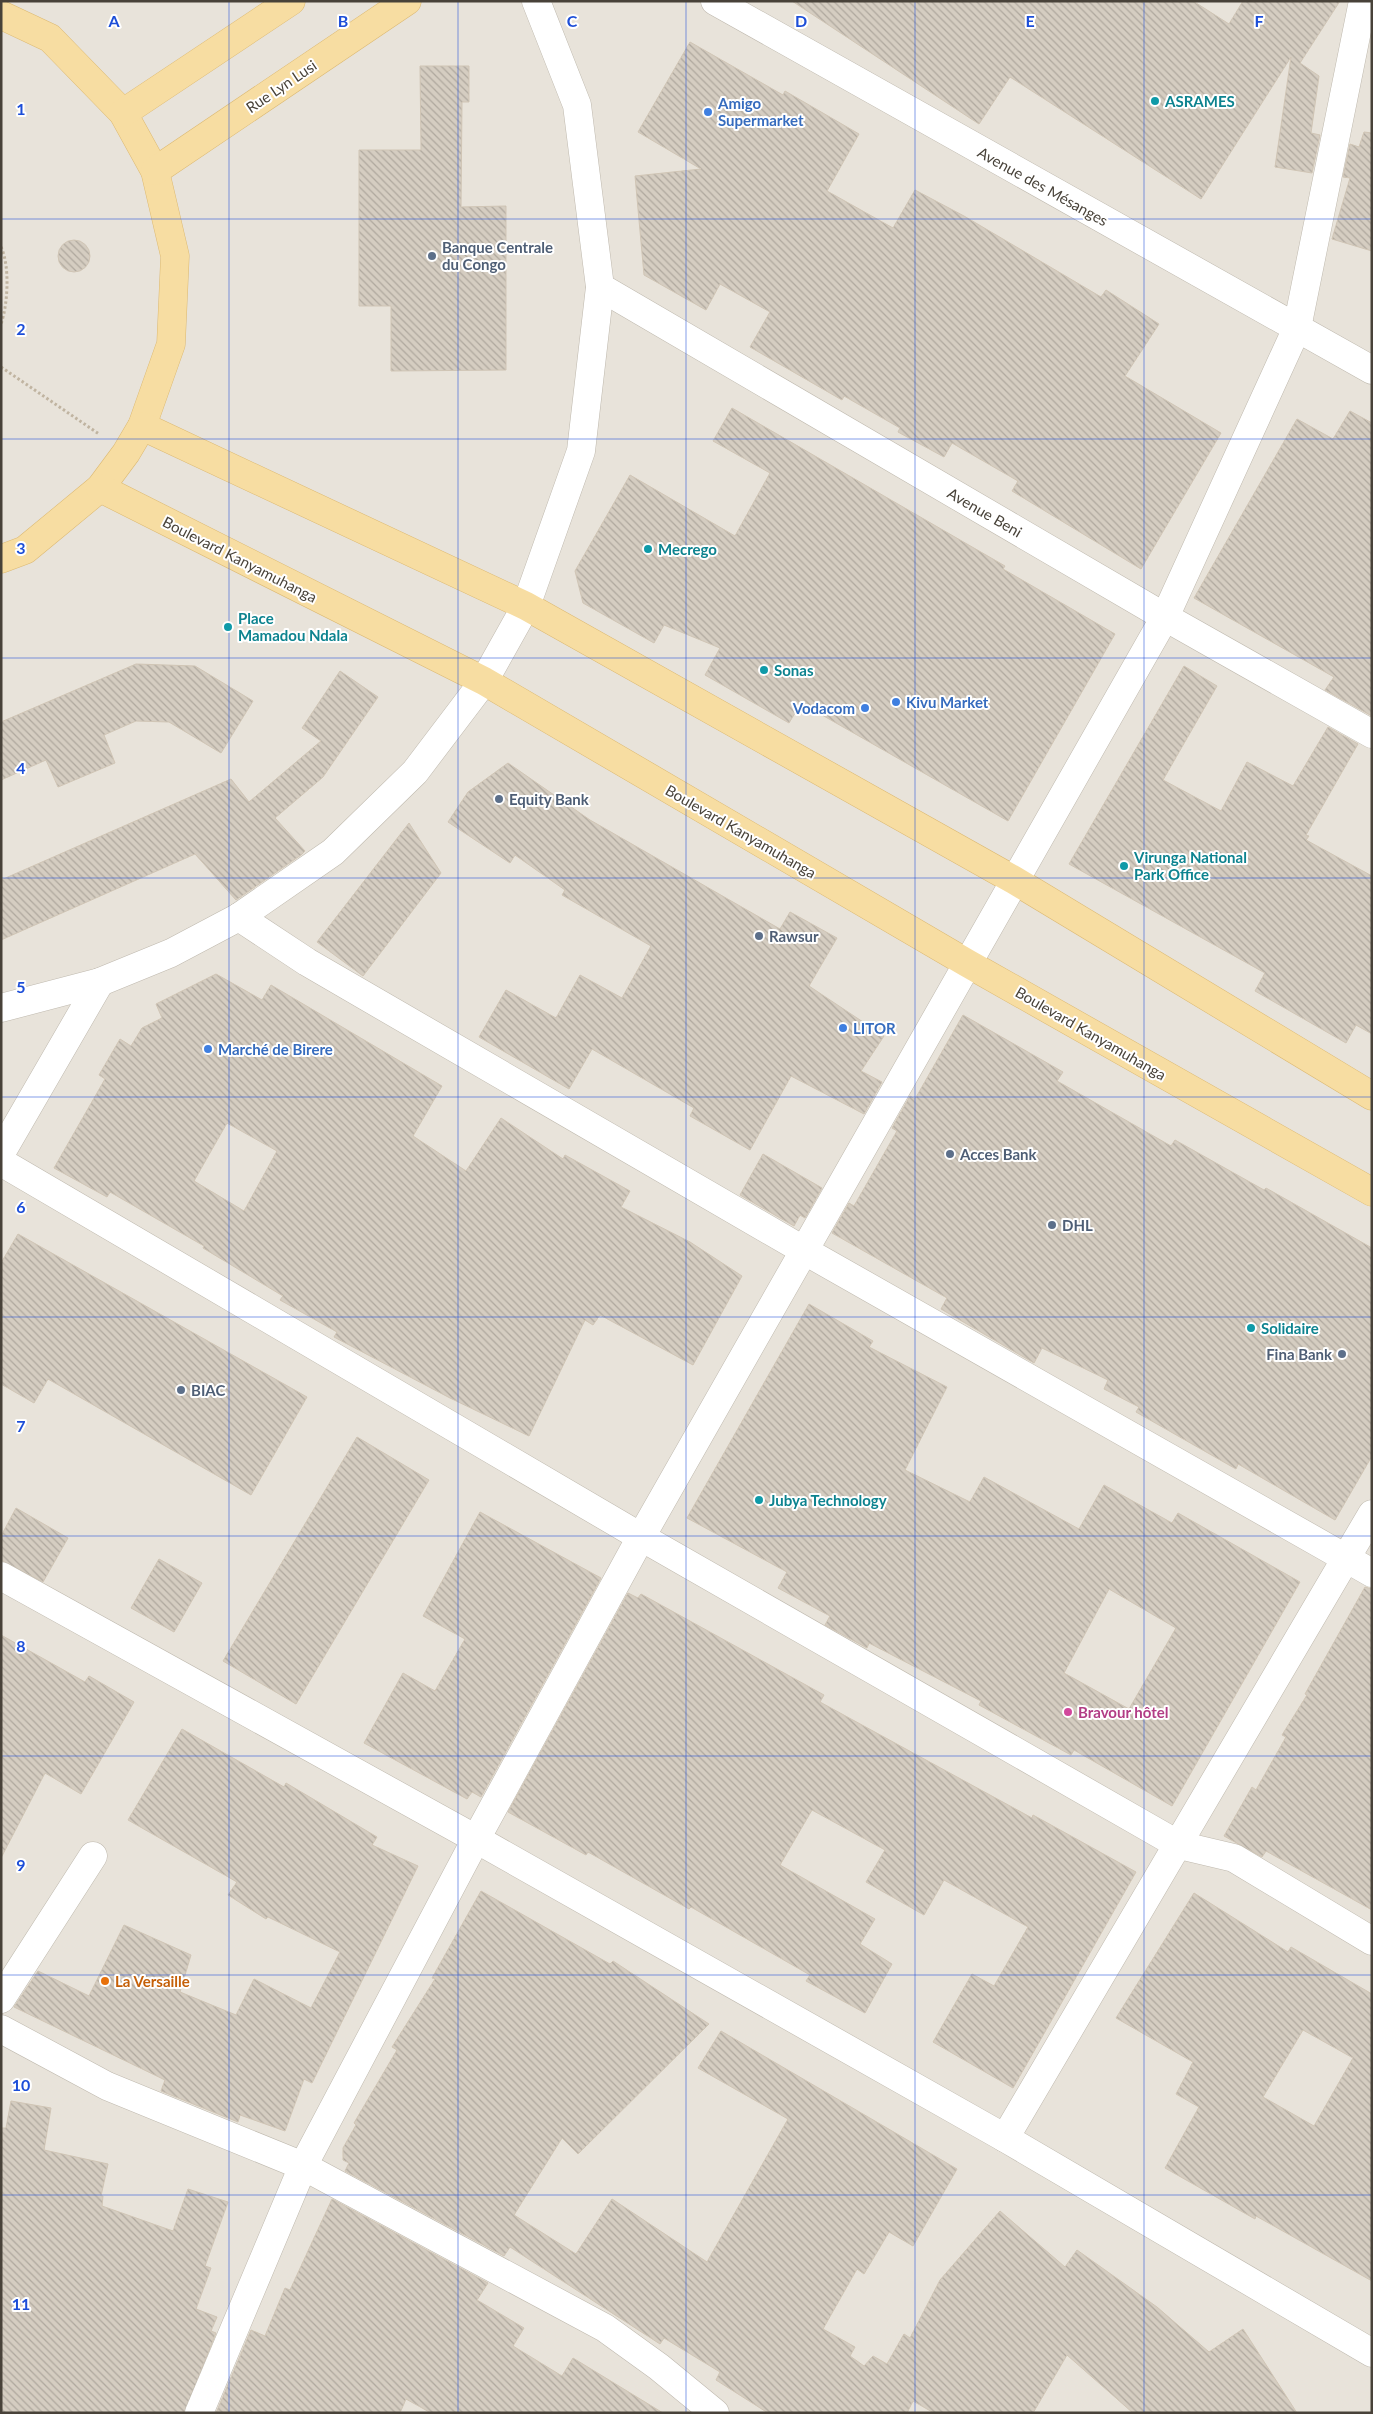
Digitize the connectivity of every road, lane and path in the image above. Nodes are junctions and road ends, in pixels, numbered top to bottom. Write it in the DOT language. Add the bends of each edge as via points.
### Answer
graph roads {
  1 [pos="291,1"];
  2 [pos="407,1"];
  3 [pos="536,1"];
  4 [pos="715,1"];
  5 [pos="1363,1"];
  6 [pos="1,15"];
  7 [pos="123,113"];
  8 [pos="155,171"];
  9 [pos="1,247"];
  10 [pos="600,288"];
  11 [pos="1,324"];
  12 [pos="1297,328"];
  13 [pos="1,367"];
  14 [pos="1372,370"];
  15 [pos="142,426"];
  16 [pos="126,453"];
  17 [pos="100,488"];
  18 [pos="1,559"];
  19 [pos="526,606"];
  20 [pos="1165,617"];
  21 [pos="484,681"];
  22 [pos="1372,734"];
  23 [pos="1014,880"];
  24 [pos="239,917"];
  25 [pos="967,963"];
  26 [pos="100,982"];
  27 [pos="1,1008"];
  28 [pos="1372,1096"];
  29 [pos="1,1153"];
  30 [pos="1,1162"];
  31 [pos="1372,1192"];
  32 [pos="805,1251"];
  33 [pos="1372,1514"];
  34 [pos="641,1537"];
  35 [pos="1347,1558"];
  36 [pos="1372,1573"];
  37 [pos="1,1576"];
  38 [pos="476,1839"];
  39 [pos="1179,1845"];
  40 [pos="93,1856"];
  41 [pos="1372,1941"];
  42 [pos="1,1999"];
  43 [pos="1,2029"];
  44 [pos="1005,2138"];
  45 [pos="303,2166"];
  46 [pos="1372,2353"];
  47 [pos="199,2413"];
  48 [pos="715,2413"];
  1 -- 7 [label="main road"];
  2 -- 8 [label="main road, Rue Lyn Lusi"];
  3 -- 10 [label="street" via="577,105"];
  4 -- 12 [label="street, Avenue des Mésanges"];
  5 -- 12 [label="street"];
  6 -- 7 [label="main road" via="50,38"];
  7 -- 8 [label="main road"];
  8 -- 15 [label="main road" via="175,256 171,344"];
  9 -- 11 [label="path" via="5,256 7,308"];
  10 -- 19 [label="street" via="581,451"];
  10 -- 20 [label="street, Avenue Beni"];
  12 -- 14 [label="street, Avenue des Mésanges"];
  12 -- 20 [label="street"];
  13 -- 16 [label="path"];
  15 -- 16 [label="main road"];
  15 -- 19 [label="main road"];
  16 -- 17 [label="main road"];
  17 -- 18 [label="main road" via="25,550"];
  17 -- 21 [label="main road, Boulevard Kanyamuhanga"];
  19 -- 21 [label="street"];
  19 -- 23 [label="main road"];
  20 -- 22 [label="street, Avenue Beni"];
  20 -- 23 [label="street"];
  21 -- 24 [label="street" via="415,772 333,852"];
  21 -- 25 [label="main road, Boulevard Kanyamuhanga"];
  23 -- 25 [label="street"];
  23 -- 28 [label="main road"];
  24 -- 26 [label="street" via="171,954"];
  24 -- 32 [label="street" via="307,962"];
  25 -- 31 [label="main road, Boulevard Kanyamuhanga"];
  25 -- 32 [label="street"];
  26 -- 27 [label="street"];
  26 -- 29 [label="street"];
  30 -- 34 [label="street"];
  32 -- 34 [label="street"];
  32 -- 35 [label="street"];
  33 -- 35 [label="street"];
  34 -- 38 [label="street"];
  34 -- 39 [label="street"];
  35 -- 36 [label="street"];
  35 -- 39 [label="street"];
  37 -- 38 [label="street"];
  38 -- 44 [label="street"];
  38 -- 45 [label="street"];
  39 -- 41 [label="street" via="1234,1858"];
  39 -- 44 [label="street"];
  40 -- 42 [label="street"];
  43 -- 45 [label="street" via="107,2086"];
  44 -- 46 [label="street"];
  45 -- 47 [label="street"];
  45 -- 48 [label="street" via="605,2328"];
}
